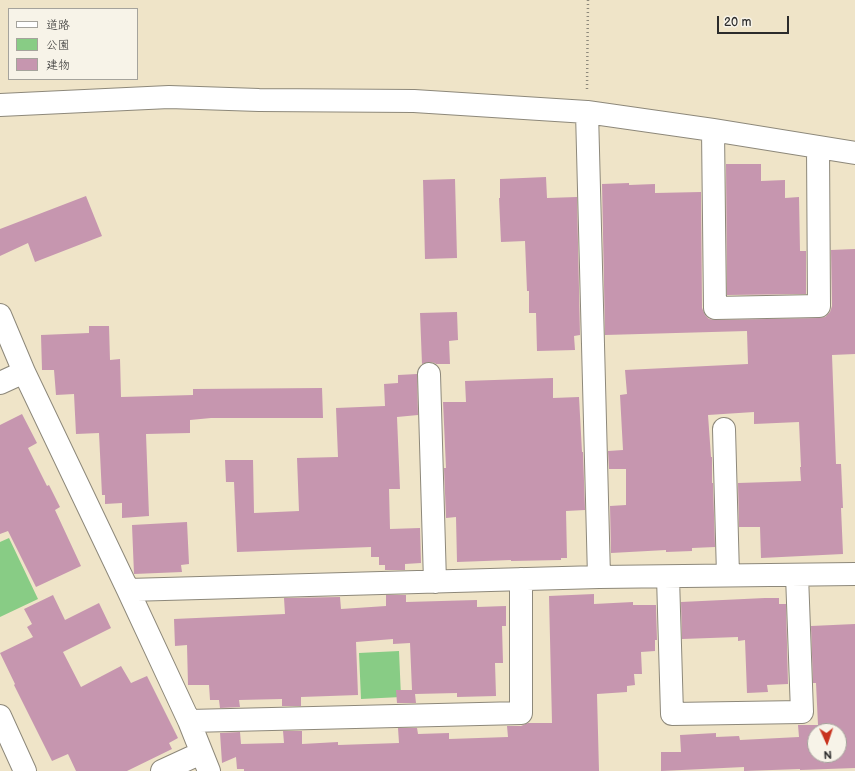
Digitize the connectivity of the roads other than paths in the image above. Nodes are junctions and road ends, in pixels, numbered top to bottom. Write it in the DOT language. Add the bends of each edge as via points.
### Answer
graph roads {
  1 [pos="0,105"];
  2 [pos="587,112"];
  3 [pos="712,130"];
  4 [pos="818,147"];
  5 [pos="855,153"];
  6 [pos="0,316"];
  7 [pos="24,372"];
  8 [pos="429,374"];
  9 [pos="0,383"];
  10 [pos="724,429"];
  11 [pos="855,574"];
  12 [pos="728,575"];
  13 [pos="797,575"];
  14 [pos="668,576"];
  15 [pos="599,577"];
  16 [pos="521,579"];
  17 [pos="435,582"];
  18 [pos="128,590"];
  19 [pos="0,716"];
  20 [pos="189,722"];
  21 [pos="205,762"];
  22 [pos="25,771"];
  23 [pos="162,771"];
  1 -- 2 [label="street" via="169,97 414,101"];
  2 -- 3 [label="street"];
  2 -- 15 [label="street"];
  3 -- 4 [label="street"];
  3 -- 4 [label="street" via="715,308 819,306"];
  4 -- 5 [label="street"];
  6 -- 7 [label="street"];
  7 -- 9 [label="street"];
  7 -- 18 [label="street"];
  8 -- 17 [label="street"];
  10 -- 12 [label="street"];
  11 -- 13 [label="street"];
  12 -- 13 [label="street"];
  12 -- 14 [label="street"];
  13 -- 14 [label="street" via="802,712 695,714 672,714"];
  14 -- 15 [label="street"];
  15 -- 16 [label="street"];
  16 -- 17 [label="street"];
  16 -- 20 [label="street" via="521,713"];
  17 -- 18 [label="street"];
  18 -- 20 [label="street"];
  19 -- 22 [label="street"];
  20 -- 21 [label="street"];
  21 -- 23 [label="street"];
}
